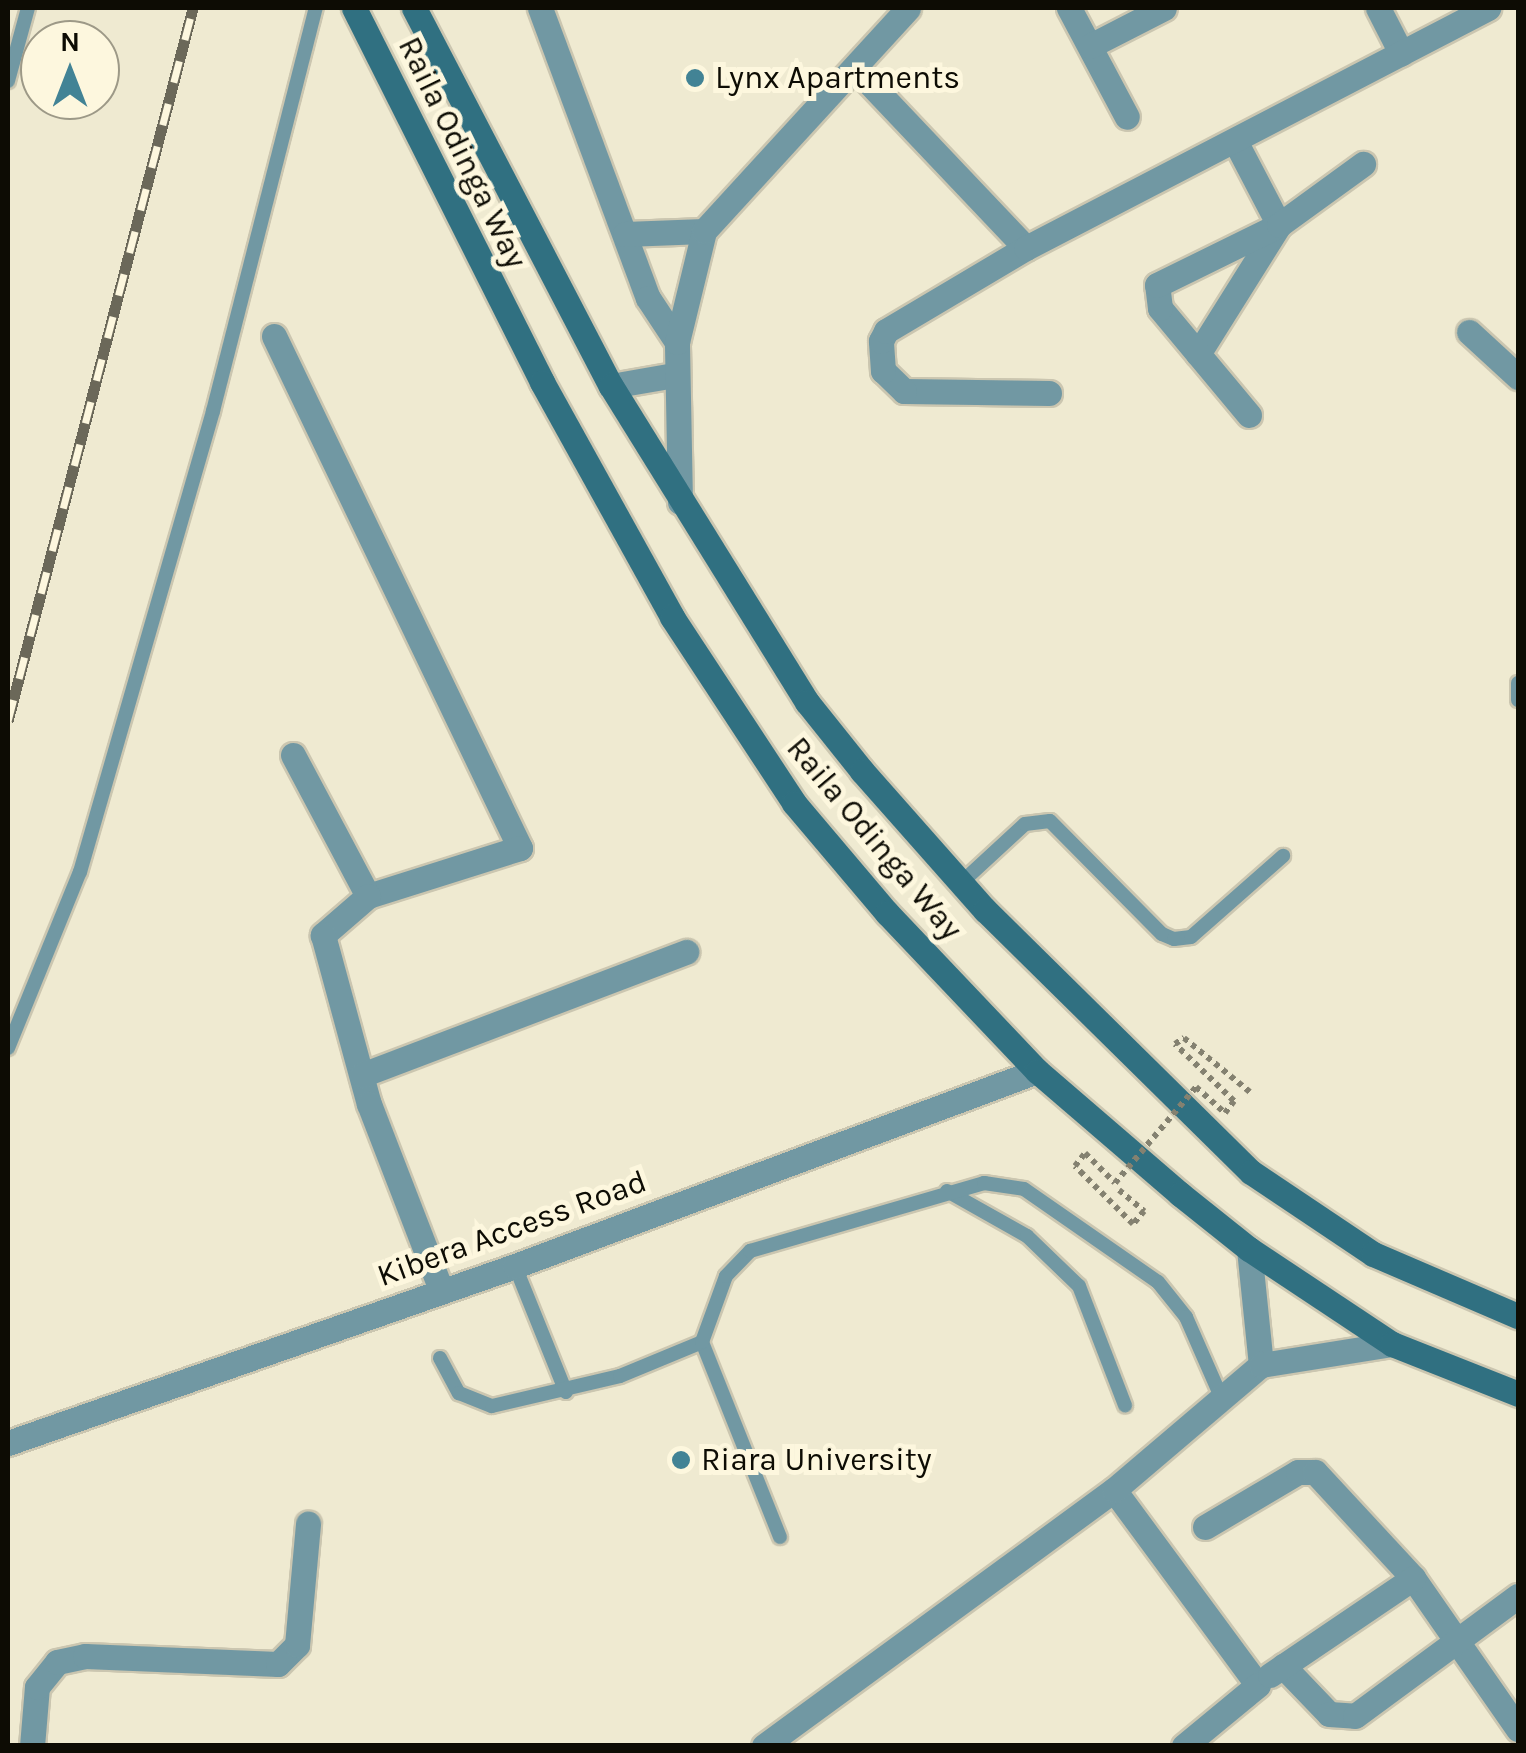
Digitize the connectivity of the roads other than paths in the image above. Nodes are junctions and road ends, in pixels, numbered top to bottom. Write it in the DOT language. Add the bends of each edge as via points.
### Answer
graph roads {
  1 [pos="28,8"];
  2 [pos="316,8"];
  3 [pos="354,8"];
  4 [pos="414,8"];
  5 [pos="540,8"];
  6 [pos="908,8"];
  7 [pos="1070,8"];
  8 [pos="1164,8"];
  9 [pos="1378,8"];
  10 [pos="1488,8"];
  11 [pos="1090,46"];
  12 [pos="1401,53"];
  13 [pos="857,70"];
  14 [pos="8,81"];
  15 [pos="1126,117"];
  16 [pos="1235,141"];
  17 [pos="1363,164"];
  18 [pos="1279,226"];
  19 [pos="704,231"];
  20 [pos="625,234"];
  21 [pos="1026,248"];
  22 [pos="1469,332"];
  23 [pos="274,336"];
  24 [pos="676,342"];
  25 [pos="1198,354"];
  26 [pos="676,375"];
  27 [pos="1518,378"];
  28 [pos="611,386"];
  29 [pos="1049,393"];
  30 [pos="1249,416"];
  31 [pos="680,502"];
  32 [pos="1518,683"];
  33 [pos="1518,700"];
  34 [pos="294,755"];
  35 [pos="1283,856"];
  36 [pos="961,883"];
  37 [pos="368,896"];
  38 [pos="686,952"];
  39 [pos="8,1048"];
  40 [pos="1037,1070"];
  41 [pos="362,1075"];
  42 [pos="946,1191"];
  43 [pos="1249,1249"];
  44 [pos="515,1266"];
  45 [pos="441,1290"];
  46 [pos="1518,1316"];
  47 [pos="702,1342"];
  48 [pos="1392,1344"];
  49 [pos="440,1358"];
  50 [pos="1261,1365"];
  51 [pos="566,1392"];
  52 [pos="1518,1394"];
  53 [pos="1222,1399"];
  54 [pos="1125,1405"];
  55 [pos="8,1443"];
  56 [pos="1114,1490"];
  57 [pos="308,1523"];
  58 [pos="1205,1527"];
  59 [pos="780,1537"];
  60 [pos="1414,1578"];
  61 [pos="1518,1596"];
  62 [pos="1457,1641"];
  63 [pos="1283,1666"];
  64 [pos="1258,1684"];
  65 [pos="1518,1729"];
  66 [pos="32,1746"];
  67 [pos="764,1746"];
  68 [pos="1184,1746"];
  1 -- 14 [label="lane"];
  2 -- 39 [label="lane" via="213,411 80,872"];
  3 -- 40 [label="main road, Raila Odinga Way" via="533,364 709,677 794,804"];
  4 -- 28 [label="main road, Raila Odinga Way"];
  5 -- 20 [label="street"];
  6 -- 13 [label="street"];
  7 -- 11 [label="street"];
  8 -- 11 [label="street"];
  9 -- 12 [label="street"];
  10 -- 12 [label="street"];
  11 -- 15 [label="street"];
  12 -- 16 [label="street"];
  13 -- 19 [label="street"];
  13 -- 21 [label="street"];
  16 -- 18 [label="street"];
  16 -- 21 [label="street"];
  17 -- 18 [label="street"];
  18 -- 25 [label="street"];
  18 -- 25 [label="street" via="1158,284 1160,308"];
  19 -- 20 [label="street"];
  19 -- 24 [label="street"];
  20 -- 24 [label="street" via="648,298"];
  21 -- 29 [label="street" via="886,331 880,353 883,370 904,391"];
  22 -- 27 [label="street"];
  23 -- 37 [label="street" via="520,848"];
  24 -- 26 [label="street"];
  25 -- 30 [label="street"];
  26 -- 28 [label="street"];
  26 -- 31 [label="street"];
  28 -- 31 [label="main road, Raila Odinga Way"];
  31 -- 36 [label="main road, Raila Odinga Way" via="807,702"];
  32 -- 33 [label="lane"];
  34 -- 37 [label="street"];
  35 -- 36 [label="lane" via="1191,937 1162,934 1050,822 1024,824"];
  36 -- 46 [label="main road, Raila Odinga Way" via="1252,1172 1373,1254"];
  37 -- 41 [label="street" via="323,936"];
  38 -- 41 [label="street"];
  40 -- 43 [label="main road, Raila Odinga Way"];
  40 -- 44 [label="street, Kibera Access Road"];
  41 -- 45 [label="street"];
  42 -- 47 [label="lane" via="750,1250 726,1276"];
  42 -- 53 [label="lane" via="984,1182 1024,1189 1158,1282 1186,1317"];
  42 -- 54 [label="lane" via="1027,1236 1079,1286"];
  43 -- 48 [label="main road, Raila Odinga Way"];
  43 -- 50 [label="street"];
  44 -- 45 [label="street, Kibera Access Road"];
  44 -- 51 [label="lane"];
  45 -- 55 [label="street, Kibera Access Road"];
  47 -- 51 [label="lane"];
  47 -- 59 [label="lane"];
  48 -- 50 [label="street"];
  48 -- 52 [label="main road, Raila Odinga Way"];
  49 -- 51 [label="lane" via="459,1392 477,1403"];
  50 -- 53 [label="street"];
  53 -- 56 [label="street"];
  56 -- 64 [label="street"];
  56 -- 67 [label="street"];
  57 -- 66 [label="street" via="297,1645 278,1664 85,1656 57,1662 37,1687"];
  58 -- 60 [label="street" via="1298,1472 1315,1472"];
  60 -- 62 [label="street"];
  60 -- 63 [label="street"];
  61 -- 62 [label="street"];
  62 -- 63 [label="street" via="1354,1716 1329,1714"];
  62 -- 65 [label="street"];
  63 -- 64 [label="street"];
  64 -- 68 [label="street"];
}
